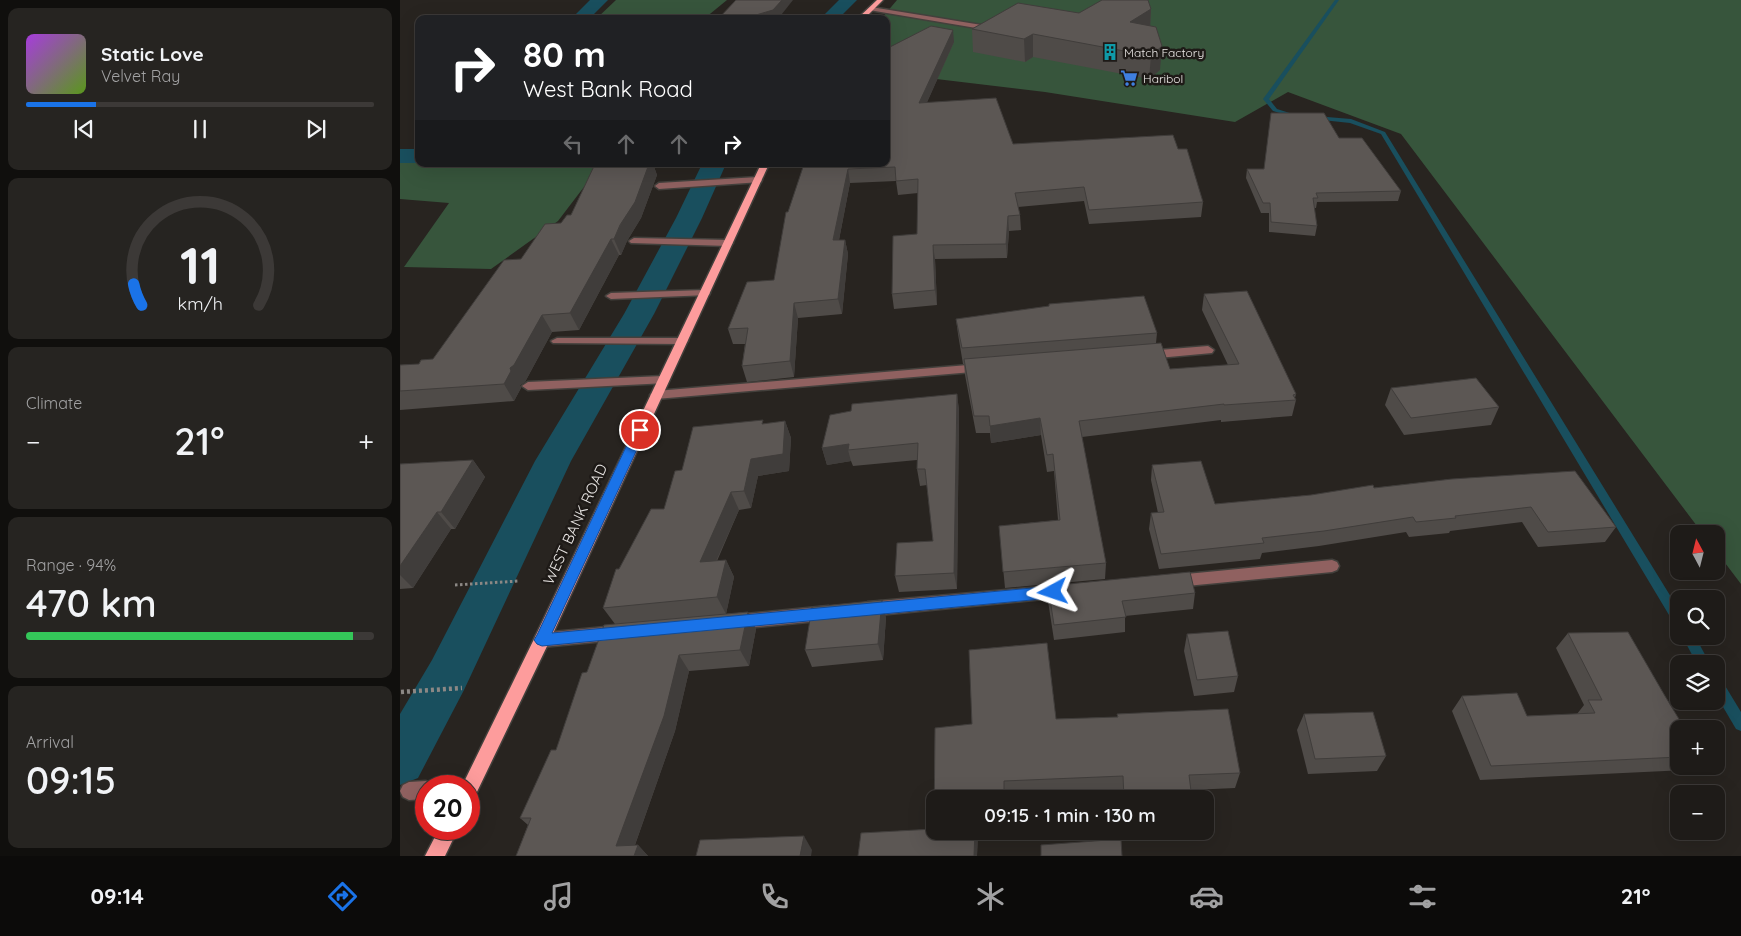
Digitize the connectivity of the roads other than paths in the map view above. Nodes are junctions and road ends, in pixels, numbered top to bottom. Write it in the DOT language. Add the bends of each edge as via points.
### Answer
graph roads {
  1 [pos="880,0"];
  2 [pos="871,9"];
  3 [pos="864,15"];
  4 [pos="998,30"];
  5 [pos="764,167"];
  6 [pos="758,180"];
  7 [pos="659,186"];
  8 [pos="634,241"];
  9 [pos="728,243"];
  10 [pos="705,293"];
  11 [pos="611,296"];
  12 [pos="682,340"];
  13 [pos="557,341"];
  14 [pos="1208,350"];
  15 [pos="1139,355"];
  16 [pos="991,368"];
  17 [pos="663,380"];
  18 [pos="528,386"];
  19 [pos="656,395"];
  20 [pos="1332,566"];
  21 [pos="1160,582"];
  22 [pos="1083,589"];
  23 [pos="719,623"];
  24 [pos="630,632"];
  25 [pos="542,640"];
  26 [pos="475,775"];
  27 [pos="443,840"];
  28 [pos="435,856"];
  1 -- 2 [label="main road"];
  2 -- 3 [label="main road"];
  2 -- 4 [label="lane"];
  5 -- 6 [label="main road, WEST BANK ROAD"];
  6 -- 7 [label="lane"];
  6 -- 9 [label="main road, WEST BANK ROAD"];
  8 -- 9 [label="lane"];
  9 -- 10 [label="main road, WEST BANK ROAD"];
  10 -- 11 [label="lane"];
  10 -- 12 [label="main road, WEST BANK ROAD"];
  12 -- 13 [label="lane"];
  12 -- 17 [label="main road, WEST BANK ROAD"];
  14 -- 15 [label="lane"];
  16 -- 19 [label="lane"];
  17 -- 18 [label="lane"];
  17 -- 19 [label="main road, WEST BANK ROAD"];
  19 -- 25 [label="main road, WEST BANK ROAD"];
  20 -- 21 [label="lane"];
  22 -- 23 [label="lane"];
  24 -- 25 [label="lane"];
  25 -- 26 [label="main road, WEST BANK ROAD"];
  27 -- 28 [label="main road"];
}
